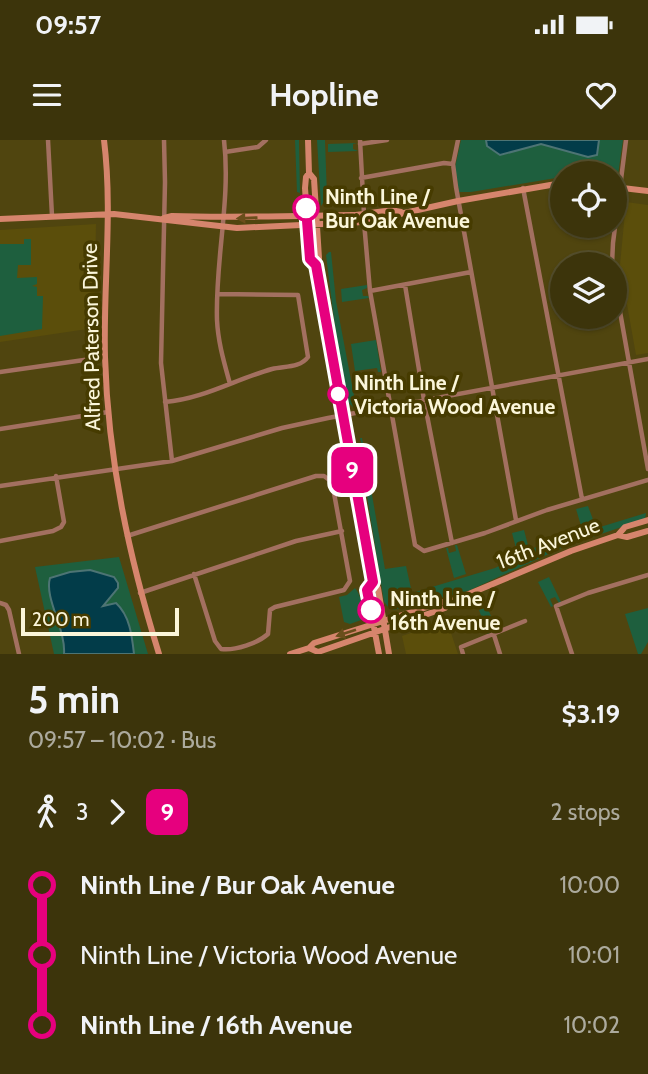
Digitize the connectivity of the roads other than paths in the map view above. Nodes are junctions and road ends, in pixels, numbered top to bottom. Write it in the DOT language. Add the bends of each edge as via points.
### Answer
graph roads {
  1 [pos="48,140"];
  2 [pos="104,140"];
  3 [pos="164,140"];
  4 [pos="224,140"];
  5 [pos="266,140"];
  6 [pos="308,140"];
  7 [pos="387,140"];
  8 [pos="458,140"];
  9 [pos="626,140"];
  10 [pos="360,142"];
  11 [pos="225,152"];
  12 [pos="622,161"];
  13 [pos="453,164"];
  14 [pos="309,173"];
  15 [pos="361,178"];
  16 [pos="550,185"];
  17 [pos="523,188"];
  18 [pos="627,188"];
  19 [pos="648,191"];
  20 [pos="458,201"];
  21 [pos="108,214"];
  22 [pos="306,215"];
  23 [pos="316,215"];
  24 [pos="52,216"];
  25 [pos="164,218"];
  26 [pos="223,218"];
  27 [pos="364,218"];
  28 [pos="0,219"];
  29 [pos="307,224"];
  30 [pos="316,224"];
  31 [pos="223,227"];
  32 [pos="316,265"];
  33 [pos="471,272"];
  34 [pos="405,285"];
  35 [pos="370,291"];
  36 [pos="218,294"];
  37 [pos="622,329"];
  38 [pos="105,357"];
  39 [pos="648,359"];
  40 [pos="628,363"];
  41 [pos="0,372"];
  42 [pos="559,376"];
  43 [pos="230,384"];
  44 [pos="492,388"];
  45 [pos="424,400"];
  46 [pos="165,402"];
  47 [pos="390,406"];
  48 [pos="108,412"];
  49 [pos="342,416"];
  50 [pos="0,429"];
  51 [pos="172,461"];
  52 [pos="114,468"];
  53 [pos="648,469"];
  54 [pos="56,476"];
  55 [pos="648,480"];
  56 [pos="0,486"];
  57 [pos="582,499"];
  58 [pos="516,520"];
  59 [pos="648,520"];
  60 [pos="342,531"];
  61 [pos="648,531"];
  62 [pos="618,535"];
  63 [pos="127,537"];
  64 [pos="0,541"];
  65 [pos="452,543"];
  66 [pos="194,574"];
  67 [pos="648,575"];
  68 [pos="373,582"];
  69 [pos="141,593"];
  70 [pos="452,601"];
  71 [pos="0,603"];
  72 [pos="384,621"];
  73 [pos="525,621"];
  74 [pos="374,624"];
  75 [pos="385,629"];
  76 [pos="376,633"];
  77 [pos="494,635"];
  78 [pos="309,648"];
  79 [pos="19,654"];
  80 [pos="159,654"];
  81 [pos="290,654"];
  82 [pos="379,654"];
  83 [pos="389,654"];
  84 [pos="463,654"];
  85 [pos="500,654"];
  86 [pos="572,654"];
  1 -- 24 [label="street"];
  2 -- 21 [label="street, Alfred Paterson Drive"];
  3 -- 25 [label="street"];
  4 -- 11 [label="street"];
  5 -- 11 [label="street" via="258,147"];
  6 -- 14 [label="street"];
  7 -- 10 [label="street"];
  8 -- 13 [label="street"];
  9 -- 12 [label="street"];
  10 -- 15 [label="street"];
  11 -- 26 [label="street"];
  13 -- 15 [label="street"];
  13 -- 20 [label="street"];
  14 -- 22 [label="street" via="304,188"];
  14 -- 23 [label="street" via="314,179"];
  15 -- 27 [label="street"];
  16 -- 17 [label="street"];
  17 -- 20 [label="street"];
  17 -- 42 [label="street"];
  18 -- 19 [label="street"];
  20 -- 27 [label="street"];
  20 -- 33 [label="street"];
  21 -- 24 [label="street"];
  21 -- 25 [label="street"];
  21 -- 38 [label="street, Alfred Paterson Drive"];
  22 -- 23 [label="street"];
  22 -- 26 [label="street, one-way"];
  22 -- 29 [label="street"];
  23 -- 27 [label="street"];
  23 -- 30 [label="street"];
  24 -- 28 [label="street"];
  25 -- 26 [label="street"];
  25 -- 31 [label="street"];
  25 -- 46 [label="street" via="161,363"];
  26 -- 31 [label="street"];
  27 -- 30 [label="street"];
  27 -- 35 [label="street"];
  29 -- 30 [label="street"];
  29 -- 31 [label="street"];
  29 -- 32 [label="street" via="310,259"];
  30 -- 32 [label="street"];
  31 -- 36 [label="street"];
  32 -- 49 [label="street"];
  33 -- 34 [label="street"];
  33 -- 44 [label="street"];
  34 -- 35 [label="street"];
  34 -- 45 [label="street"];
  35 -- 47 [label="street"];
  36 -- 43 [label="street" via="218,335"];
  36 -- 43 [label="street" via="298,295 308,348 308,357 301,364"];
  37 -- 40 [label="street"];
  38 -- 41 [label="street"];
  38 -- 48 [label="street, Alfred Paterson Drive"];
  39 -- 40 [label="street"];
  40 -- 42 [label="street"];
  40 -- 53 [label="street"];
  42 -- 44 [label="street"];
  42 -- 57 [label="street"];
  43 -- 46 [label="street" via="190,399"];
  44 -- 45 [label="street"];
  44 -- 58 [label="street"];
  45 -- 47 [label="street"];
  45 -- 65 [label="street"];
  46 -- 51 [label="street"];
  47 -- 49 [label="street"];
  47 -- 65 [label="street" via="415,545 424,551"];
  48 -- 50 [label="street"];
  48 -- 52 [label="street, Alfred Paterson Drive"];
  49 -- 51 [label="street" via="282,428"];
  49 -- 68 [label="street"];
  51 -- 52 [label="street"];
  52 -- 54 [label="street"];
  52 -- 63 [label="street, Alfred Paterson Drive"];
  54 -- 56 [label="street"];
  54 -- 64 [label="street" via="61,527"];
  55 -- 57 [label="street"];
  57 -- 58 [label="street"];
  58 -- 65 [label="street"];
  59 -- 62 [label="street, 16th Avenue" via="625,527"];
  60 -- 63 [label="street" via="332,482 316,476"];
  60 -- 66 [label="street"];
  60 -- 66 [label="street" via="350,581 347,587 275,607 270,610 268,634 227,650 215,641"];
  61 -- 62 [label="street, 16th Avenue"];
  62 -- 70 [label="street, 16th Avenue"];
  63 -- 69 [label="street, Alfred Paterson Drive"];
  66 -- 69 [label="street"];
  67 -- 86 [label="street" via="556,606"];
  68 -- 72 [label="street"];
  68 -- 74 [label="street" via="367,590"];
  69 -- 80 [label="street, Alfred Paterson Drive"];
  70 -- 72 [label="street, 16th Avenue"];
  70 -- 75 [label="street, 16th Avenue" via="445,608"];
  71 -- 79 [label="street" via="9,610"];
  72 -- 74 [label="street, 16th Avenue"];
  72 -- 75 [label="street"];
  73 -- 77 [label="street"];
  74 -- 76 [label="street"];
  74 -- 78 [label="street, 16th Avenue, one-way"];
  75 -- 76 [label="street, 16th Avenue"];
  75 -- 83 [label="street"];
  76 -- 78 [label="street, 16th Avenue" via="317,652"];
  76 -- 82 [label="street"];
  77 -- 84 [label="street" via="461,647"];
  77 -- 85 [label="street"];
  78 -- 81 [label="street, 16th Avenue"];
}
